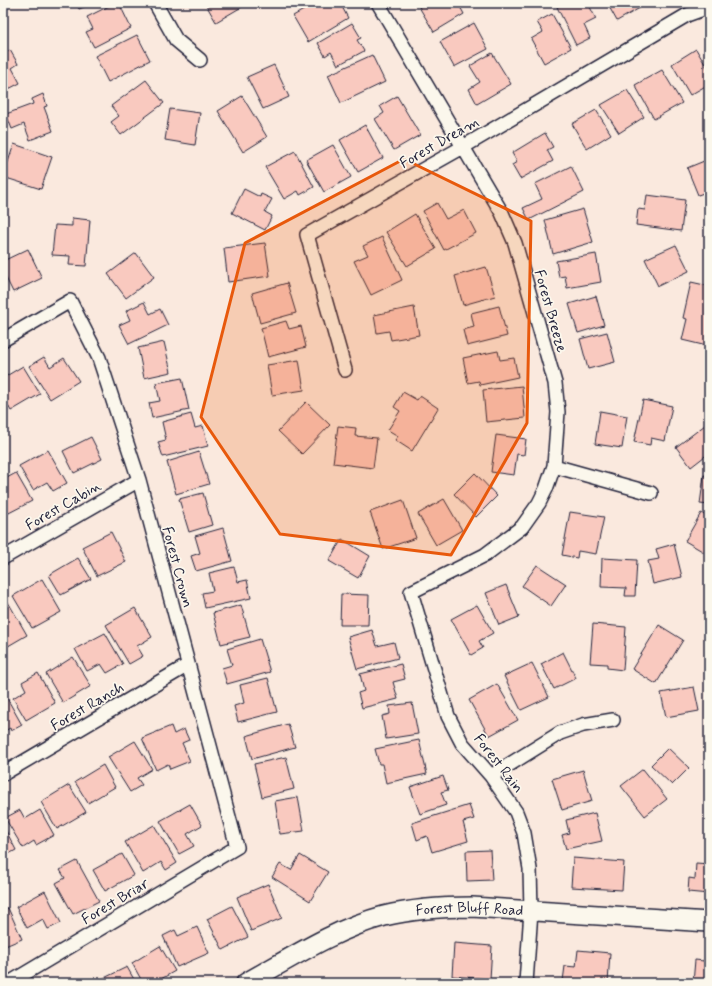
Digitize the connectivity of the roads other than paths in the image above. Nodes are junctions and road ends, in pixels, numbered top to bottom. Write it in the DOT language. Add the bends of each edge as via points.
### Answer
graph roads {
  1 [pos="155,3"];
  2 [pos="378,3"];
  3 [pos="709,7"];
  4 [pos="200,60"];
  5 [pos="463,147"];
  6 [pos="3,340"];
  7 [pos="345,370"];
  8 [pos="554,466"];
  9 [pos="139,480"];
  10 [pos="651,493"];
  11 [pos="3,558"];
  12 [pos="411,592"];
  13 [pos="188,665"];
  14 [pos="613,720"];
  15 [pos="3,774"];
  16 [pos="491,776"];
  17 [pos="237,847"];
  18 [pos="531,911"];
  19 [pos="709,922"];
  20 [pos="9,983"];
  21 [pos="246,983"];
  22 [pos="526,983"];
  1 -- 4 [label="street" via="176,40"];
  2 -- 5 [label="street, Forest Breeze"];
  3 -- 5 [label="street, Forest Dream" via="687,15"];
  5 -- 7 [label="street, Forest Dream" via="307,235"];
  5 -- 8 [label="street, Forest Breeze" via="502,213 515,243 555,383 558,412"];
  6 -- 9 [label="street, Forest Crown" via="70,301 99,358"];
  8 -- 10 [label="street"];
  8 -- 12 [label="street, Forest Breeze" via="542,496 522,527 485,555"];
  9 -- 11 [label="street, Forest Cabin"];
  9 -- 13 [label="street, Forest Crown"];
  12 -- 16 [label="street, Forest Rain" via="448,716 462,743"];
  13 -- 15 [label="street, Forest Ranch"];
  13 -- 17 [label="street, Forest Crown"];
  14 -- 16 [label="street" via="583,725 560,733"];
  16 -- 18 [label="street, Forest Rain" via="516,812 524,833 530,869"];
  17 -- 20 [label="street, Forest Briar"];
  18 -- 19 [label="street, Forest Bluff Road"];
  18 -- 21 [label="street, Forest Bluff Road" via="443,907 384,916 329,937"];
  18 -- 22 [label="street, Forest Rain"];
}
